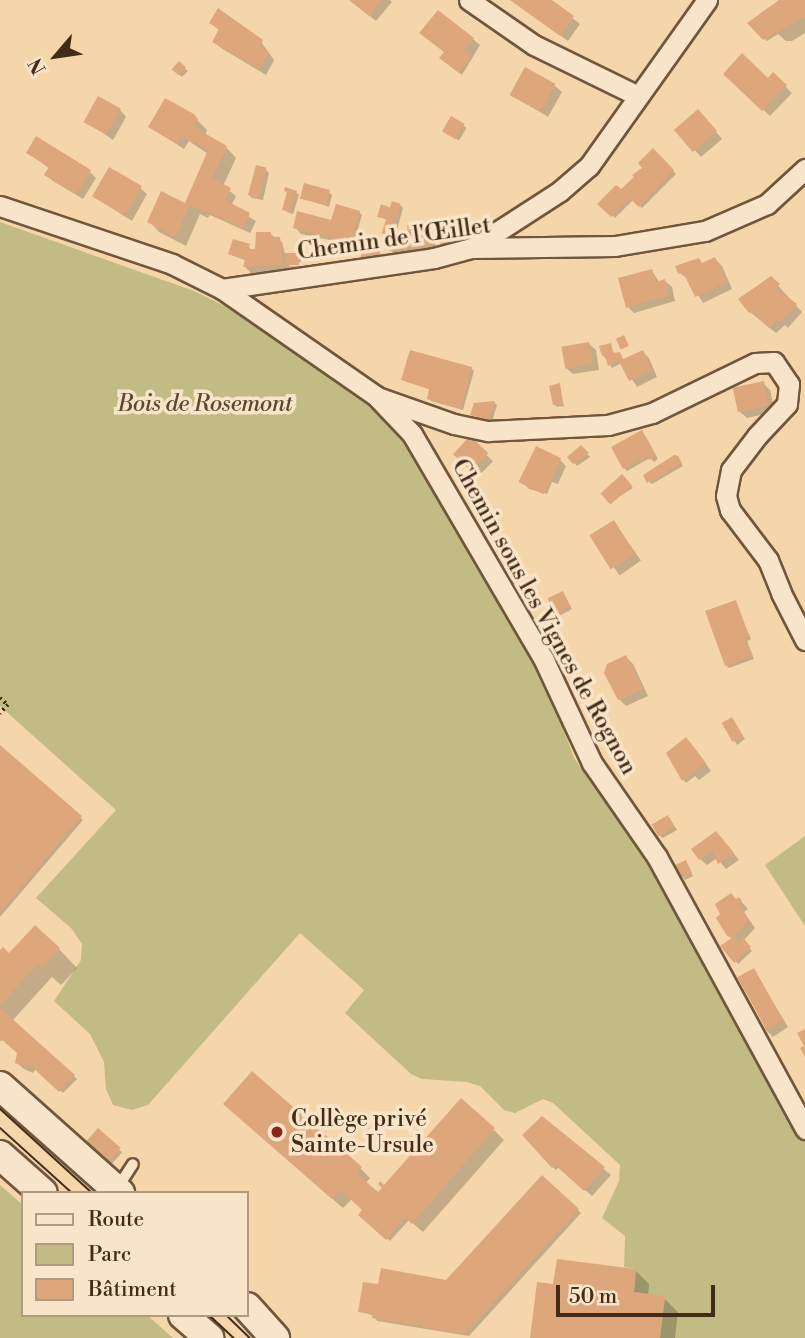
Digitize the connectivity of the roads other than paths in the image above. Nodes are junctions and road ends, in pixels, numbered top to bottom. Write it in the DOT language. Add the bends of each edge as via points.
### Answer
graph roads {
  1 [pos="469,0"];
  2 [pos="707,0"];
  3 [pos="638,96"];
  4 [pos="805,169"];
  5 [pos="0,206"];
  6 [pos="472,248"];
  7 [pos="222,289"];
  8 [pos="376,396"];
  9 [pos="805,640"];
  10 [pos="0,1086"];
  11 [pos="805,1129"];
  12 [pos="0,1155"];
  13 [pos="132,1164"];
  14 [pos="41,1191"];
  15 [pos="115,1191"];
  16 [pos="117,1191"];
  17 [pos="248,1308"];
  18 [pos="185,1317"];
  19 [pos="209,1338"];
  20 [pos="275,1338"];
  1 -- 3 [label="street" via="534,45"];
  2 -- 3 [label="street"];
  3 -- 6 [label="street" via="589,166 560,191"];
  4 -- 6 [label="street, Chemin de l'Œillet" via="767,204 705,231 615,246"];
  5 -- 7 [label="street, Chemin sous les Vignes de Rognon" via="172,264"];
  6 -- 7 [label="street, Chemin de l'Œillet" via="434,258"];
  7 -- 8 [label="street, Chemin sous les Vignes de Rognon"];
  8 -- 9 [label="street" via="488,431 608,425 652,413 755,363 774,362 789,384 787,404 731,471 726,496 730,510 768,559"];
  8 -- 11 [label="street, Chemin sous les Vignes de Rognon" via="430,461 544,660 592,763 657,857"];
  10 -- 15 [label="main road"];
  12 -- 14 [label="main road"];
  13 -- 16 [label="lane"];
  17 -- 20 [label="main road"];
  18 -- 19 [label="main road"];
}
